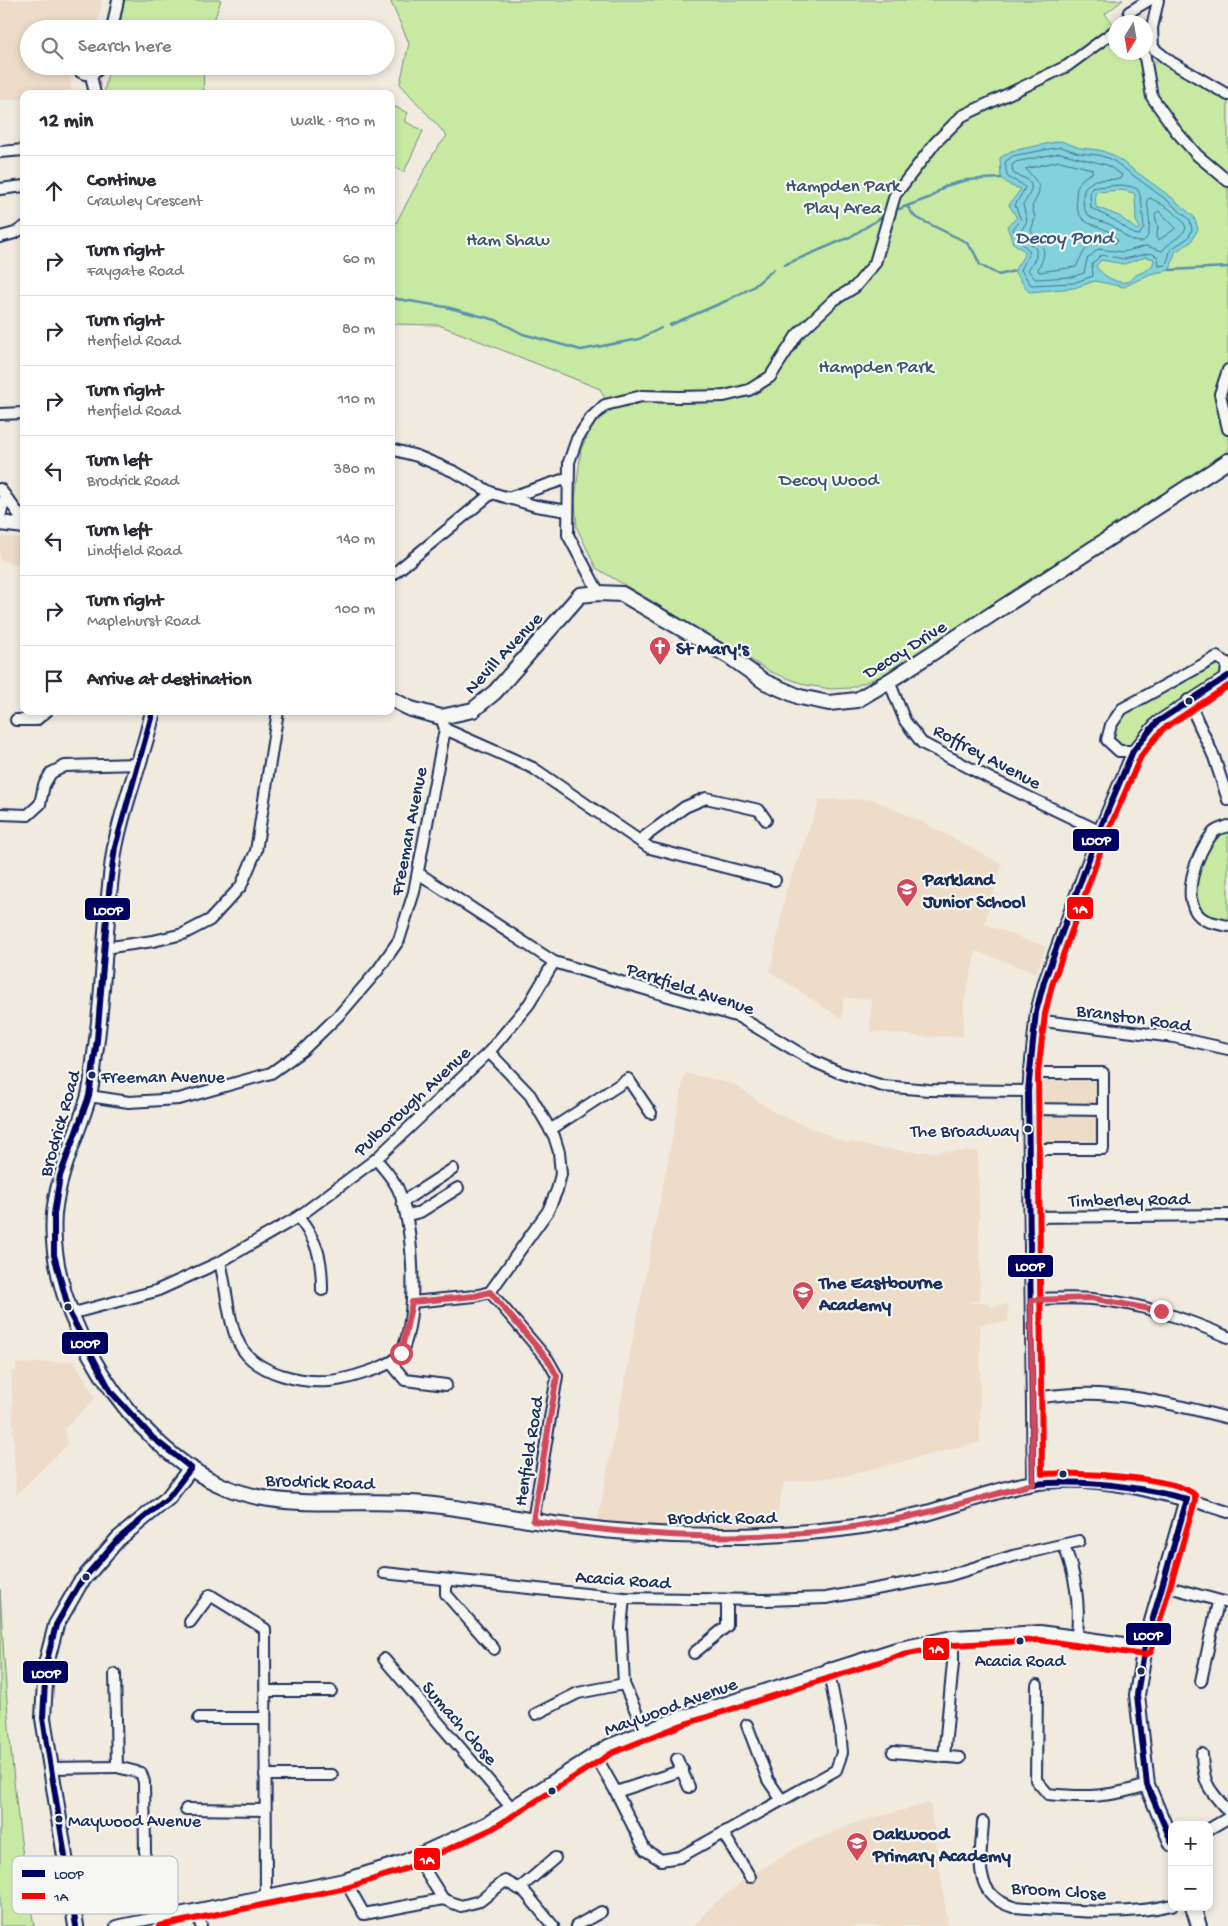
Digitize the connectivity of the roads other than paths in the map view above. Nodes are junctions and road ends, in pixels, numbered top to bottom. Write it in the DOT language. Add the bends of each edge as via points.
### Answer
graph roads {
  1 [pos="118,0"];
  2 [pos="1149,0"];
  3 [pos="1158,0"];
  4 [pos="1129,12"];
  5 [pos="114,20"];
  6 [pos="1108,36"];
  7 [pos="1145,60"];
  8 [pos="91,75"];
  9 [pos="95,90"];
  10 [pos="1228,95"];
  11 [pos="20,150"];
  12 [pos="0,152"];
  13 [pos="1228,182"];
  14 [pos="20,186"];
  15 [pos="0,188"];
  16 [pos="20,230"];
  17 [pos="0,237"];
  18 [pos="1228,370"];
  19 [pos="20,413"];
  20 [pos="0,414"];
  21 [pos="1228,428"];
  22 [pos="395,450"];
  23 [pos="1228,461"];
  24 [pos="568,478"];
  25 [pos="2,493"];
  26 [pos="492,493"];
  27 [pos="508,498"];
  28 [pos="568,511"];
  29 [pos="0,517"];
  30 [pos="20,517"];
  31 [pos="0,523"];
  32 [pos="20,526"];
  33 [pos="395,574"];
  34 [pos="599,593"];
  35 [pos="580,595"];
  36 [pos="1227,676"];
  37 [pos="889,681"];
  38 [pos="1188,700"];
  39 [pos="395,701"];
  40 [pos="42,715"];
  41 [pos="153,715"];
  42 [pos="277,715"];
  43 [pos="16,720"];
  44 [pos="443,723"];
  45 [pos="1133,751"];
  46 [pos="139,764"];
  47 [pos="1228,800"];
  48 [pos="0,814"];
  49 [pos="766,820"];
  50 [pos="1228,826"];
  51 [pos="1099,831"];
  52 [pos="640,840"];
  53 [pos="418,873"];
  54 [pos="775,880"];
  55 [pos="1228,926"];
  56 [pos="104,948"];
  57 [pos="554,962"];
  58 [pos="1035,1020"];
  59 [pos="1228,1049"];
  60 [pos="489,1052"];
  61 [pos="1029,1073"];
  62 [pos="1028,1091"];
  63 [pos="89,1096"];
  64 [pos="1029,1109"];
  65 [pos="1103,1110"];
  66 [pos="650,1113"];
  67 [pos="550,1130"];
  68 [pos="1029,1149"];
  69 [pos="376,1158"];
  70 [pos="453,1169"];
  71 [pos="458,1188"];
  72 [pos="402,1202"];
  73 [pos="408,1215"];
  74 [pos="1228,1215"];
  75 [pos="298,1217"];
  76 [pos="1030,1217"];
  77 [pos="220,1262"];
  78 [pos="322,1290"];
  79 [pos="490,1292"];
  80 [pos="1031,1300"];
  81 [pos="412,1302"];
  82 [pos="70,1314"];
  83 [pos="1228,1337"];
  84 [pos="391,1363"];
  85 [pos="446,1385"];
  86 [pos="1033,1398"];
  87 [pos="1228,1418"];
  88 [pos="191,1468"];
  89 [pos="1033,1484"];
  90 [pos="1187,1499"];
  91 [pos="1228,1512"];
  92 [pos="533,1521"];
  93 [pos="1079,1541"];
  94 [pos="1064,1546"];
  95 [pos="384,1573"];
  96 [pos="446,1580"];
  97 [pos="1161,1585"];
  98 [pos="624,1598"];
  99 [pos="727,1600"];
  100 [pos="1223,1603"];
  101 [pos="190,1622"];
  102 [pos="1077,1635"];
  103 [pos="953,1636"];
  104 [pos="1145,1646"];
  105 [pos="494,1649"];
  106 [pos="694,1653"];
  107 [pos="384,1659"];
  108 [pos="828,1668"];
  109 [pos="116,1674"];
  110 [pos="1201,1681"];
  111 [pos="624,1684"];
  112 [pos="1037,1685"];
  113 [pos="266,1691"];
  114 [pos="331,1691"];
  115 [pos="536,1714"];
  116 [pos="199,1718"];
  117 [pos="265,1718"];
  118 [pos="747,1725"];
  119 [pos="644,1730"];
  120 [pos="893,1752"];
  121 [pos="594,1753"];
  122 [pos="1202,1754"];
  123 [pos="944,1757"];
  124 [pos="960,1758"];
  125 [pos="677,1759"];
  126 [pos="117,1767"];
  127 [pos="50,1768"];
  128 [pos="683,1770"];
  129 [pos="265,1774"];
  130 [pos="332,1775"];
  131 [pos="1146,1785"];
  132 [pos="689,1786"];
  133 [pos="616,1792"];
  134 [pos="781,1799"];
  135 [pos="511,1807"];
  136 [pos="186,1809"];
  137 [pos="264,1810"];
  138 [pos="1228,1811"];
  139 [pos="1228,1818"];
  140 [pos="983,1822"];
  141 [pos="1213,1827"];
  142 [pos="723,1833"];
  143 [pos="1168,1835"];
  144 [pos="145,1852"];
  145 [pos="64,1856"];
  146 [pos="416,1856"];
  147 [pos="555,1858"];
  148 [pos="750,1878"];
  149 [pos="344,1879"];
  150 [pos="519,1889"];
  151 [pos="266,1896"];
  152 [pos="443,1899"];
  153 [pos="1168,1905"];
  154 [pos="198,1910"];
  155 [pos="1194,1911"];
  156 [pos="601,1912"];
  157 [pos="178,1914"];
  158 [pos="178,1914"];
  159 [pos="116,1926"];
  160 [pos="201,1926"];
  161 [pos="552,1926"];
  162 [pos="576,1926"];
  163 [pos="1199,1926"];
  1 -- 5 [label="street"];
  2 -- 4 [label="street"];
  3 -- 10 [label="street" via="1152,28 1153,48"];
  6 -- 24 [label="street" via="1067,66 962,116 935,143 894,195 876,263 855,287 834,300 797,334 770,377 749,390 724,396 642,396 606,405 591,418 577,439 569,462"];
  7 -- 13 [label="street" via="1152,97 1197,155"];
  8 -- 9 [label="street"];
  11 -- 12 [label="street"];
  14 -- 15 [label="street"];
  16 -- 17 [label="street"];
  18 -- 21 [label="street" via="1220,394"];
  19 -- 20 [label="street"];
  22 -- 26 [label="street" via="455,472"];
  23 -- 37 [label="street, Decoy Drive"];
  24 -- 27 [label="street"];
  24 -- 28 [label="street"];
  25 -- 29 [label="street"];
  25 -- 30 [label="street"];
  26 -- 27 [label="street"];
  26 -- 33 [label="street"];
  27 -- 28 [label="street"];
  28 -- 34 [label="street" via="568,534"];
  31 -- 32 [label="street"];
  34 -- 35 [label="street, Decoy Drive"];
  34 -- 37 [label="street, Decoy Drive" via="622,594 730,657 765,682 800,697 829,703 857,700"];
  35 -- 44 [label="street, Nevill Avenue" via="494,692 473,710"];
  36 -- 38 [label="street"];
  36 -- 45 [label="street" via="1228,663 1217,657 1122,709 1111,725 1107,740 1119,751"];
  37 -- 51 [label="street, Roffrey Avenue" via="905,721 922,743"];
  38 -- 45 [label="street" via="1157,722"];
  38 -- 47 [label="street" via="1214,757"];
  39 -- 44 [label="street"];
  40 -- 43 [label="street" via="36,720"];
  41 -- 46 [label="street, Brodrick Road"];
  42 -- 56 [label="street" via="256,850 241,886 210,920 183,934 153,942"];
  44 -- 52 [label="street" via="533,768"];
  44 -- 53 [label="street, Freeman Avenue"];
  45 -- 51 [label="street"];
  46 -- 48 [label="street" via="64,766 51,773 44,785 40,804 28,815"];
  46 -- 56 [label="street, Brodrick Road" via="115,847"];
  49 -- 52 [label="street" via="759,810 706,798 685,807"];
  50 -- 55 [label="street" via="1215,831 1200,854 1191,883 1191,902 1204,920"];
  51 -- 58 [label="street" via="1044,982"];
  52 -- 54 [label="street" via="650,848"];
  53 -- 57 [label="street, Parkfield Avenue"];
  53 -- 63 [label="street, Freeman Avenue" via="399,940 378,970 303,1050 270,1073 179,1099 129,1102"];
  56 -- 63 [label="street, Brodrick Road"];
  57 -- 60 [label="street, Pulborough Avenue" via="529,1004"];
  57 -- 62 [label="street, Parkfield Avenue" via="739,1017 813,1062 883,1086"];
  58 -- 59 [label="street, Branston Road" via="1174,1037"];
  58 -- 61 [label="street"];
  60 -- 67 [label="street" via="530,1095"];
  60 -- 69 [label="street, Pulborough Avenue"];
  61 -- 62 [label="street"];
  61 -- 65 [label="street" via="1103,1073"];
  62 -- 64 [label="street"];
  63 -- 82 [label="street, Brodrick Road" via="60,1176 54,1214 54,1255"];
  64 -- 65 [label="street"];
  64 -- 68 [label="street"];
  65 -- 68 [label="street" via="1103,1149"];
  66 -- 67 [label="street" via="628,1079"];
  67 -- 79 [label="street" via="559,1152 561,1174 558,1190 548,1211"];
  68 -- 76 [label="street"];
  69 -- 72 [label="street" via="398,1188"];
  69 -- 75 [label="street, Pulborough Avenue"];
  70 -- 72 [label="street"];
  71 -- 73 [label="street" via="420,1212"];
  72 -- 73 [label="street"];
  73 -- 81 [label="street"];
  74 -- 76 [label="street, Timberley Road"];
  75 -- 77 [label="street, Pulborough Avenue"];
  75 -- 78 [label="street" via="312,1235 320,1256"];
  76 -- 80 [label="street"];
  77 -- 82 [label="street, Pulborough Avenue" via="156,1291"];
  77 -- 84 [label="street" via="233,1329 243,1350 267,1370 303,1380 329,1381 363,1374"];
  79 -- 81 [label="street"];
  79 -- 92 [label="street, Henfield Road" via="548,1360 557,1376"];
  80 -- 83 [label="street" via="1091,1298 1126,1304 1177,1316"];
  80 -- 86 [label="street"];
  81 -- 84 [label="street" via="401,1353"];
  82 -- 88 [label="street, Brodrick Road" via="111,1392 153,1438"];
  84 -- 85 [label="street" via="405,1380"];
  86 -- 87 [label="street" via="1109,1395 1144,1399"];
  86 -- 89 [label="street"];
  88 -- 92 [label="street, Brodrick Road" via="223,1486 265,1498 423,1504"];
  88 -- 127 [label="street" via="168,1498 118,1539 80,1582 56,1625 46,1664 43,1718"];
  89 -- 90 [label="street, Brodrick Road" via="1060,1480 1101,1481 1139,1486"];
  89 -- 92 [label="street, Brodrick Road" via="911,1516 842,1529 770,1536 664,1536"];
  90 -- 91 [label="street, Brodrick Road"];
  90 -- 97 [label="street"];
  93 -- 94 [label="street, Acacia Road"];
  94 -- 99 [label="street, Acacia Road" via="1013,1556 947,1576 826,1598"];
  94 -- 102 [label="street" via="1074,1569 1079,1611"];
  95 -- 96 [label="street, Acacia Road"];
  96 -- 98 [label="street, Acacia Road"];
  96 -- 105 [label="street" via="446,1594"];
  97 -- 100 [label="street"];
  97 -- 104 [label="street"];
  98 -- 99 [label="street, Acacia Road"];
  98 -- 111 [label="street" via="621,1628"];
  99 -- 106 [label="street" via="727,1626"];
  100 -- 110 [label="street" via="1210,1669"];
  101 -- 113 [label="street" via="210,1595 265,1629"];
  102 -- 103 [label="street, Maywood Avenue" via="1040,1631"];
  102 -- 104 [label="street, Maywood Avenue"];
  103 -- 108 [label="street, Maywood Avenue" via="896,1648"];
  103 -- 123 [label="street" via="953,1672"];
  104 -- 131 [label="street" via="1137,1695"];
  107 -- 135 [label="street, Sumach Close"];
  108 -- 119 [label="street, Maywood Avenue"];
  108 -- 134 [label="street" via="842,1753 836,1770"];
  109 -- 126 [label="street"];
  111 -- 115 [label="street" via="578,1693"];
  111 -- 119 [label="street"];
  112 -- 131 [label="street" via="1036,1780 1048,1794 1097,1797 1120,1794"];
  113 -- 114 [label="street"];
  113 -- 117 [label="street"];
  116 -- 117 [label="street"];
  117 -- 129 [label="street"];
  118 -- 134 [label="street" via="768,1780"];
  119 -- 121 [label="street, Maywood Avenue"];
  120 -- 123 [label="street"];
  121 -- 133 [label="street"];
  121 -- 135 [label="street, Maywood Avenue"];
  122 -- 138 [label="street" via="1203,1775 1211,1792"];
  123 -- 124 [label="street"];
  125 -- 128 [label="street"];
  126 -- 127 [label="street"];
  126 -- 144 [label="street" via="141,1773 144,1782"];
  127 -- 145 [label="street"];
  128 -- 132 [label="street"];
  128 -- 133 [label="street"];
  129 -- 130 [label="street"];
  129 -- 137 [label="street"];
  131 -- 143 [label="street"];
  133 -- 142 [label="street" via="645,1850 661,1860 680,1857"];
  134 -- 142 [label="street"];
  135 -- 146 [label="street, Maywood Avenue" via="457,1838"];
  136 -- 137 [label="street"];
  137 -- 151 [label="street"];
  139 -- 141 [label="street"];
  140 -- 153 [label="street, Broom Close" via="982,1877 985,1887 1001,1903 1014,1907 1116,1911 1150,1910"];
  142 -- 148 [label="street"];
  146 -- 149 [label="street, Maywood Avenue"];
  146 -- 152 [label="street"];
  147 -- 150 [label="street"];
  149 -- 151 [label="street, Maywood Avenue"];
  149 -- 152 [label="street" via="364,1914"];
  150 -- 152 [label="street" via="504,1881 480,1901 471,1904 461,1906"];
  150 -- 161 [label="street" via="526,1892"];
  151 -- 154 [label="street, Maywood Avenue"];
  154 -- 158 [label="street, Maywood Avenue"];
  154 -- 160 [label="street"];
  155 -- 163 [label="street"];
  156 -- 162 [label="street"];
  157 -- 159 [label="street, Maywood Avenue"];
}
